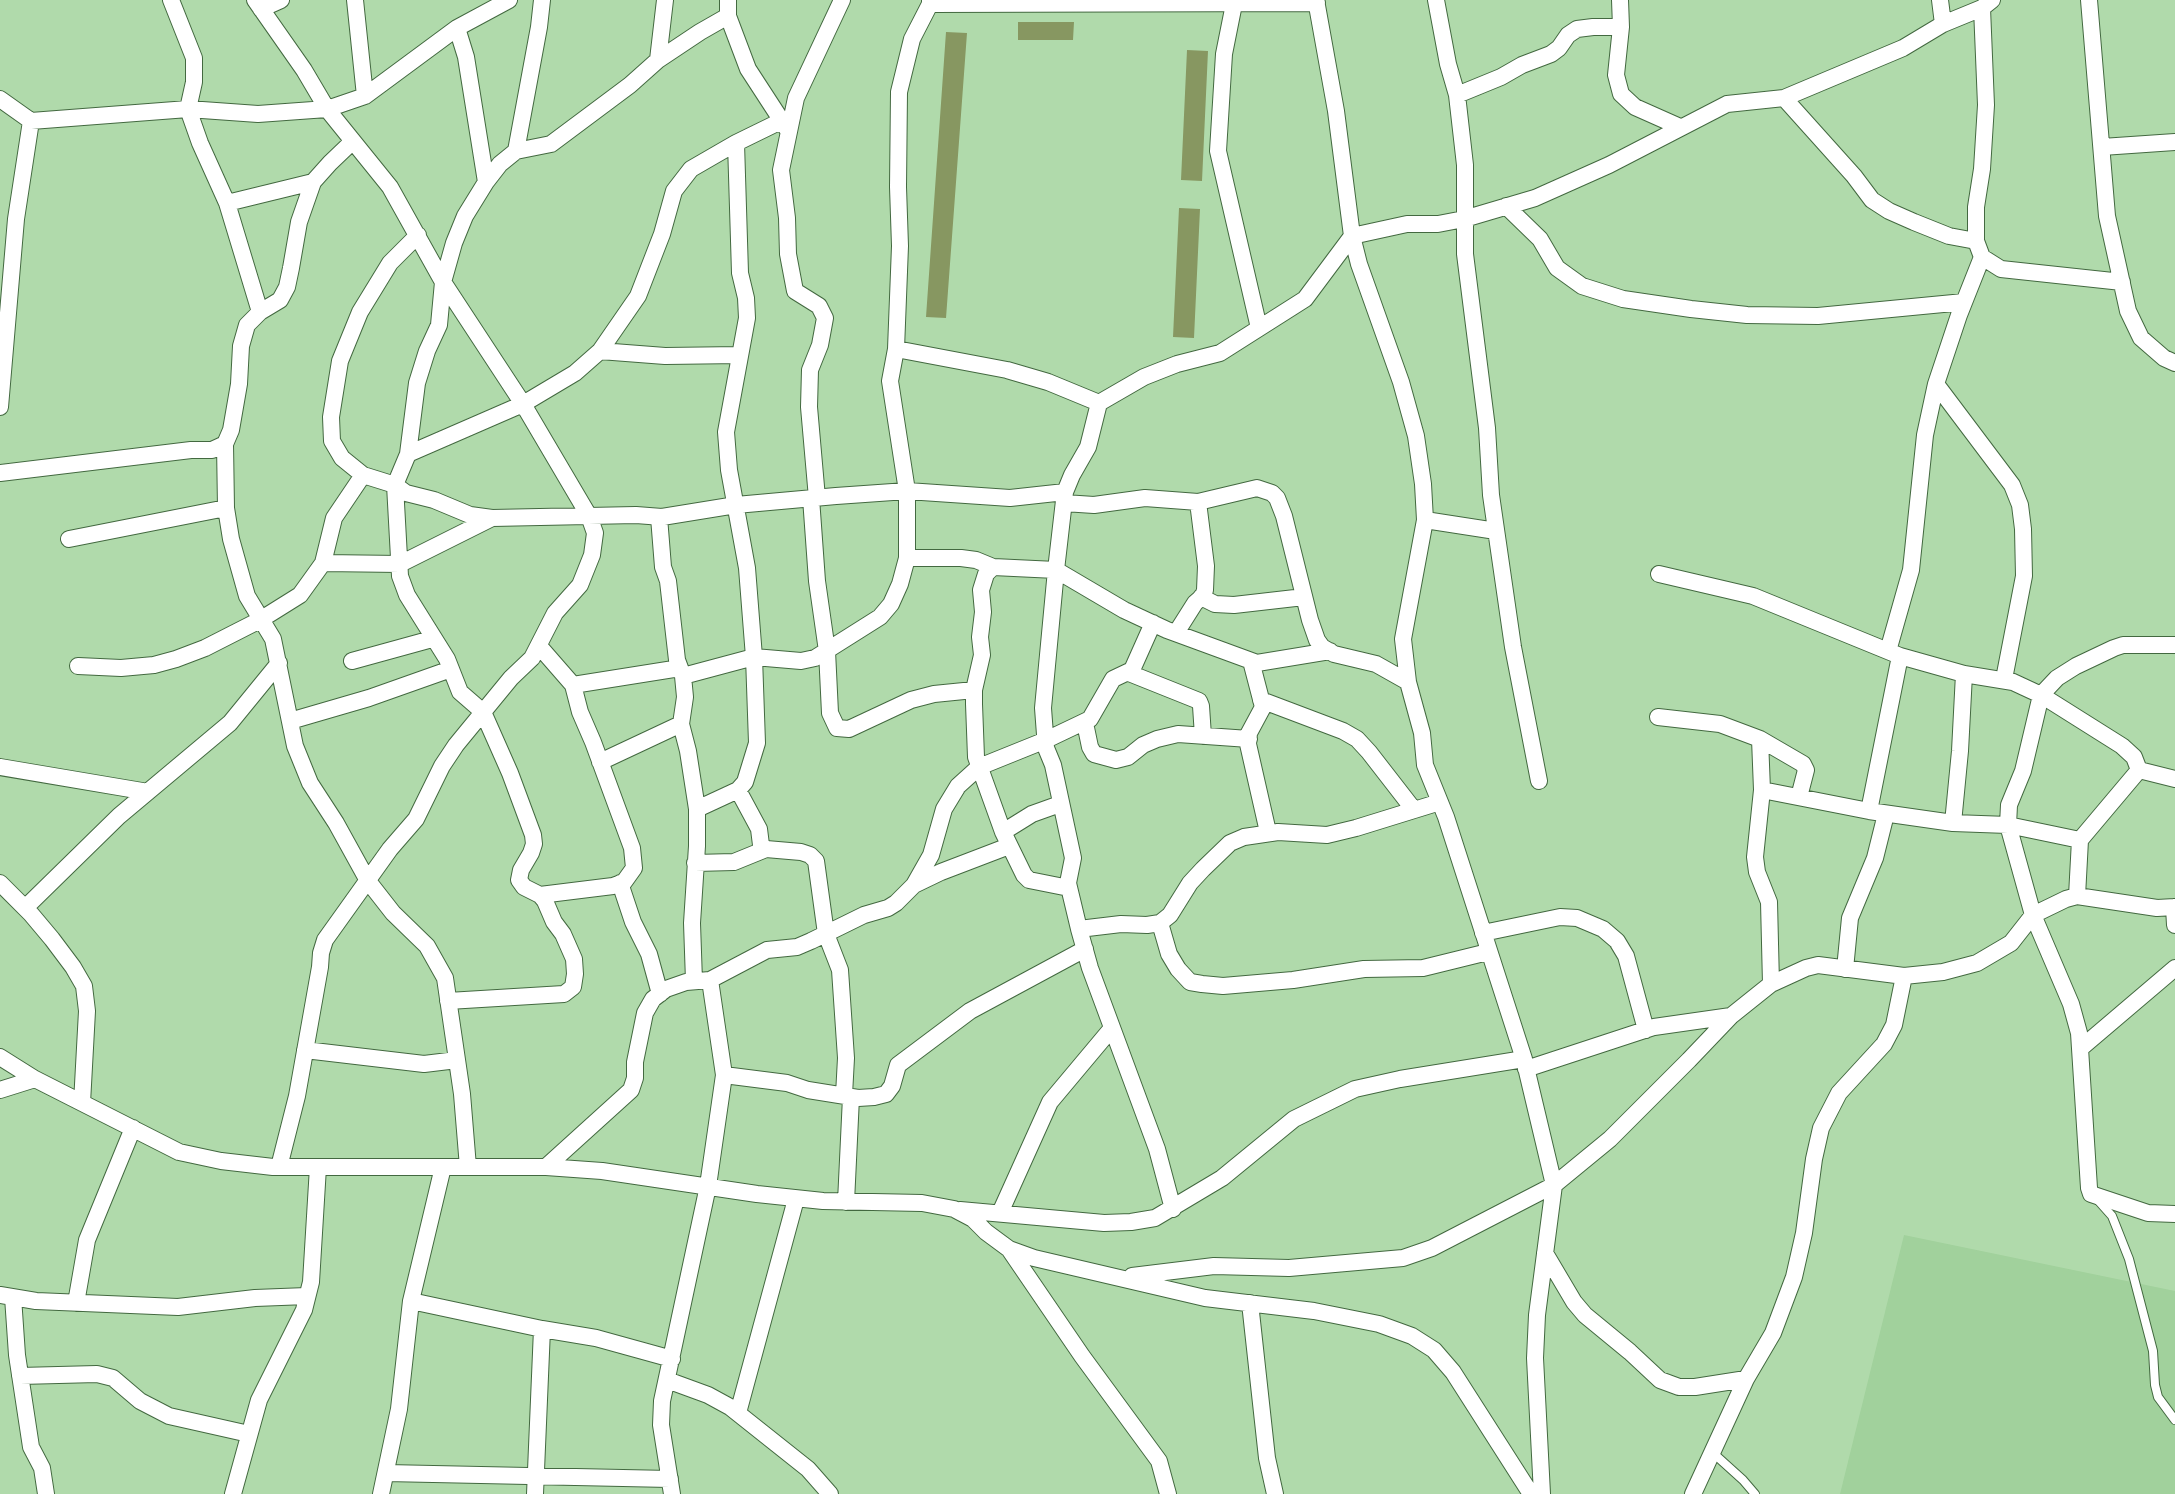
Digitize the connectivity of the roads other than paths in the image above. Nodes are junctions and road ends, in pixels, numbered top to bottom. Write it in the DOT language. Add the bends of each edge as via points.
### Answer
graph roads {
  1 [pos="171,0"];
  2 [pos="281,0"];
  3 [pos="355,0"];
  4 [pos="509,0"];
  5 [pos="542,0"];
  6 [pos="665,0"];
  7 [pos="842,0"];
  8 [pos="1436,0"];
  9 [pos="1620,0"];
  10 [pos="1940,0"];
  11 [pos="2089,0"];
  12 [pos="930,2"];
  13 [pos="1316,2"];
  14 [pos="258,4"];
  15 [pos="1234,4"];
  16 [pos="1987,4"];
  17 [pos="728,8"];
  18 [pos="1943,24"];
  19 [pos="1621,27"];
  20 [pos="457,28"];
  21 [pos="658,60"];
  22 [pos="1457,95"];
  23 [pos="365,96"];
  24 [pos="1784,98"];
  25 [pos="0,99"];
  26 [pos="188,109"];
  27 [pos="327,109"];
  28 [pos="31,121"];
  29 [pos="784,126"];
  30 [pos="1680,127"];
  31 [pos="353,141"];
  32 [pos="2175,142"];
  33 [pos="736,143"];
  34 [pos="2102,147"];
  35 [pos="516,151"];
  36 [pos="313,182"];
  37 [pos="486,182"];
  38 [pos="227,203"];
  39 [pos="1506,206"];
  40 [pos="1464,219"];
  41 [pos="418,235"];
  42 [pos="1352,236"];
  43 [pos="1976,241"];
  44 [pos="1982,257"];
  45 [pos="443,282"];
  46 [pos="2122,282"];
  47 [pos="1964,302"];
  48 [pos="260,312"];
  49 [pos="1259,328"];
  50 [pos="896,349"];
  51 [pos="600,351"];
  52 [pos="740,355"];
  53 [pos="2175,363"];
  54 [pos="1936,384"];
  55 [pos="1098,402"];
  56 [pos="523,404"];
  57 [pos="0,407"];
  58 [pos="225,444"];
  59 [pos="408,454"];
  60 [pos="0,473"];
  61 [pos="363,475"];
  62 [pos="395,485"];
  63 [pos="907,492"];
  64 [pos="814,498"];
  65 [pos="1065,498"];
  66 [pos="1198,502"];
  67 [pos="736,505"];
  68 [pos="226,508"];
  69 [pos="589,516"];
  70 [pos="659,517"];
  71 [pos="492,519"];
  72 [pos="1425,520"];
  73 [pos="1496,531"];
  74 [pos="69,539"];
  75 [pos="907,558"];
  76 [pos="323,563"];
  77 [pos="400,565"];
  78 [pos="993,567"];
  79 [pos="1056,570"];
  80 [pos="1659,574"];
  81 [pos="1201,597"];
  82 [pos="1304,597"];
  83 [pos="260,620"];
  84 [pos="1153,624"];
  85 [pos="1176,633"];
  86 [pos="432,639"];
  87 [pos="2175,645"];
  88 [pos="538,646"];
  89 [pos="827,651"];
  90 [pos="1330,651"];
  91 [pos="1894,654"];
  92 [pos="754,657"];
  93 [pos="352,661"];
  94 [pos="1251,661"];
  95 [pos="279,663"];
  96 [pos="78,666"];
  97 [pos="451,669"];
  98 [pos="681,672"];
  99 [pos="1129,673"];
  100 [pos="1964,674"];
  101 [pos="2004,679"];
  102 [pos="1408,682"];
  103 [pos="573,685"];
  104 [pos="974,690"];
  105 [pos="2041,695"];
  106 [pos="1261,699"];
  107 [pos="483,712"];
  108 [pos="1658,717"];
  109 [pos="290,722"];
  110 [pos="1085,723"];
  111 [pos="681,724"];
  112 [pos="1203,736"];
  113 [pos="1249,739"];
  114 [pos="1760,739"];
  115 [pos="1046,740"];
  116 [pos="600,762"];
  117 [pos="0,767"];
  118 [pos="979,767"];
  119 [pos="2139,770"];
  120 [pos="2175,779"];
  121 [pos="1539,781"];
  122 [pos="738,790"];
  123 [pos="1762,790"];
  124 [pos="148,792"];
  125 [pos="1799,797"];
  126 [pos="1440,802"];
  127 [pos="1060,804"];
  128 [pos="697,809"];
  129 [pos="1414,810"];
  130 [pos="1869,811"];
  131 [pos="1886,814"];
  132 [pos="1953,823"];
  133 [pos="2008,825"];
  134 [pos="1268,832"];
  135 [pos="1006,839"];
  136 [pos="2080,840"];
  137 [pos="766,849"];
  138 [pos="695,863"];
  139 [pos="368,881"];
  140 [pos="0,883"];
  141 [pos="620,883"];
  142 [pos="914,885"];
  143 [pos="1069,888"];
  144 [pos="540,895"];
  145 [pos="2077,896"];
  146 [pos="2175,907"];
  147 [pos="25,908"];
  148 [pos="2033,915"];
  149 [pos="1160,923"];
  150 [pos="2175,925"];
  151 [pos="1079,929"];
  152 [pos="1483,933"];
  153 [pos="826,934"];
  154 [pos="1085,948"];
  155 [pos="1488,952"];
  156 [pos="2175,968"];
  157 [pos="1845,969"];
  158 [pos="1904,976"];
  159 [pos="702,980"];
  160 [pos="1771,984"];
  161 [pos="660,994"];
  162 [pos="448,1001"];
  163 [pos="1731,1016"];
  164 [pos="1112,1028"];
  165 [pos="1646,1030"];
  166 [pos="2081,1048"];
  167 [pos="305,1050"];
  168 [pos="0,1057"];
  169 [pos="457,1060"];
  170 [pos="1525,1064"];
  171 [pos="724,1075"];
  172 [pos="35,1079"];
  173 [pos="0,1090"];
  174 [pos="848,1096"];
  175 [pos="82,1103"];
  176 [pos="133,1128"];
  177 [pos="279,1167"];
  178 [pos="318,1167"];
  179 [pos="443,1167"];
  180 [pos="468,1167"];
  181 [pos="545,1167"];
  182 [pos="1554,1185"];
  183 [pos="708,1186"];
  184 [pos="2091,1194"];
  185 [pos="796,1199"];
  186 [pos="846,1202"];
  187 [pos="954,1209"];
  188 [pos="1173,1209"];
  189 [pos="1000,1213"];
  190 [pos="2175,1214"];
  191 [pos="1009,1249"];
  192 [pos="1545,1254"];
  193 [pos="1119,1278"];
  194 [pos="6,1296"];
  195 [pos="307,1296"];
  196 [pos="411,1301"];
  197 [pos="76,1303"];
  198 [pos="1250,1303"];
  199 [pos="542,1329"];
  200 [pos="671,1359"];
  201 [pos="20,1376"];
  202 [pos="667,1380"];
  203 [pos="1746,1380"];
  204 [pos="738,1413"];
  205 [pos="2175,1420"];
  206 [pos="249,1434"];
  207 [pos="1712,1452"];
  208 [pos="386,1473"];
  209 [pos="535,1476"];
  210 [pos="671,1487"];
  211 [pos="46,1494"];
  212 [pos="233,1494"];
  213 [pos="381,1494"];
  214 [pos="535,1494"];
  215 [pos="830,1494"];
  216 [pos="1168,1494"];
  217 [pos="1275,1494"];
  218 [pos="1531,1494"];
  219 [pos="1542,1494"];
  220 [pos="1693,1494"];
  221 [pos="1755,1494"];
  1 -- 26 [label="street" via="194,58"];
  2 -- 14 [label="street"];
  3 -- 23 [label="street"];
  4 -- 20 [label="street"];
  5 -- 35 [label="street"];
  6 -- 21 [label="street"];
  7 -- 29 [label="street"];
  8 -- 22 [label="street"];
  9 -- 19 [label="street"];
  10 -- 18 [label="street"];
  11 -- 34 [label="street"];
  12 -- 15 [label="street"];
  12 -- 50 [label="street" via="912,38 898,92"];
  13 -- 15 [label="street"];
  13 -- 42 [label="street"];
  14 -- 27 [label="street"];
  15 -- 49 [label="street" via="1224,54 1218,151"];
  16 -- 18 [label="street"];
  16 -- 43 [label="street" via="1986,105"];
  17 -- 21 [label="street"];
  17 -- 29 [label="street" via="748,69"];
  18 -- 24 [label="street" via="1903,48"];
  19 -- 22 [label="street" via="1577,29 1550,54"];
  19 -- 30 [label="street" via="1616,75 1621,94 1634,107"];
  20 -- 23 [label="street"];
  20 -- 37 [label="street"];
  21 -- 35 [label="street" via="551,144"];
  22 -- 40 [label="street" via="1465,165"];
  23 -- 27 [label="street"];
  24 -- 30 [label="street" via="1727,104"];
  24 -- 43 [label="street" via="1872,200 1926,227"];
  25 -- 28 [label="street"];
  26 -- 27 [label="street" via="258,114"];
  26 -- 28 [label="street"];
  26 -- 38 [label="street"];
  27 -- 31 [label="street"];
  28 -- 57 [label="street" via="16,219"];
  29 -- 33 [label="street"];
  29 -- 64 [label="street" via="781,170 795,291 819,306 825,318 810,370"];
  30 -- 39 [label="street" via="1609,165"];
  31 -- 36 [label="street"];
  31 -- 41 [label="street" via="390,187"];
  32 -- 34 [label="street"];
  33 -- 51 [label="street" via="691,169 674,191 638,296"];
  33 -- 52 [label="street" via="740,273 747,318"];
  34 -- 46 [label="street" via="2107,216"];
  35 -- 37 [label="street"];
  36 -- 38 [label="street"];
  36 -- 48 [label="street" via="299,222 287,287 280,300"];
  37 -- 45 [label="street" via="465,216"];
  38 -- 48 [label="street"];
  39 -- 40 [label="street"];
  39 -- 47 [label="street" via="1540,239 1556,268 1582,286 1623,299 1733,313 1818,316"];
  40 -- 42 [label="street" via="1407,224"];
  40 -- 73 [label="street"];
  41 -- 45 [label="street"];
  41 -- 61 [label="street" via="390,262 360,312 340,361 332,441 342,458"];
  42 -- 49 [label="street" via="1304,299"];
  42 -- 72 [label="street" via="1416,436"];
  43 -- 44 [label="street"];
  44 -- 46 [label="street" via="2001,269"];
  44 -- 47 [label="street"];
  45 -- 56 [label="street"];
  45 -- 59 [label="street" via="439,325 417,383"];
  46 -- 53 [label="street" via="2128,311 2141,338"];
  47 -- 54 [label="street"];
  48 -- 58 [label="street" via="247,325 241,346 239,384"];
  49 -- 55 [label="street" via="1220,353 1144,377"];
  50 -- 55 [label="street" via="1007,370"];
  50 -- 63 [label="street" via="890,381"];
  51 -- 52 [label="street"];
  51 -- 56 [label="street" via="575,373"];
  52 -- 67 [label="street" via="726,432"];
  54 -- 91 [label="street" via="1925,435 1911,570"];
  54 -- 101 [label="street" via="2012,485 2020,505 2024,576"];
  55 -- 65 [label="street" via="1088,447"];
  56 -- 59 [label="street"];
  56 -- 69 [label="street"];
  58 -- 60 [label="street" via="212,450"];
  58 -- 68 [label="street"];
  59 -- 62 [label="street"];
  61 -- 62 [label="street"];
  61 -- 76 [label="street" via="334,518"];
  62 -- 71 [label="street" via="406,493"];
  62 -- 77 [label="street"];
  63 -- 64 [label="street"];
  63 -- 65 [label="street"];
  63 -- 75 [label="street"];
  64 -- 67 [label="street"];
  64 -- 89 [label="street" via="817,581"];
  65 -- 66 [label="street" via="1094,505 1145,498"];
  65 -- 79 [label="street"];
  66 -- 81 [label="street" via="1206,566"];
  66 -- 82 [label="street" via="1256,488 1272,493 1284,516"];
  67 -- 70 [label="street"];
  67 -- 92 [label="street" via="747,568"];
  68 -- 74 [label="street"];
  68 -- 83 [label="street" via="247,596"];
  69 -- 70 [label="street"];
  69 -- 71 [label="street"];
  69 -- 88 [label="street" via="595,533 592,555 580,585 555,613"];
  70 -- 98 [label="street"];
  71 -- 77 [label="street"];
  72 -- 73 [label="street"];
  72 -- 102 [label="street" via="1403,639"];
  73 -- 121 [label="street"];
  75 -- 78 [label="street" via="961,558"];
  75 -- 89 [label="street" via="891,604 880,617"];
  76 -- 77 [label="street"];
  76 -- 83 [label="street" via="300,595"];
  77 -- 86 [label="street" via="407,595"];
  78 -- 79 [label="street"];
  78 -- 104 [label="street" via="981,590 982,655"];
  79 -- 84 [label="street"];
  79 -- 115 [label="street" via="1043,708"];
  80 -- 91 [label="street" via="1753,596"];
  81 -- 82 [label="street" via="1215,604 1234,605"];
  81 -- 85 [label="street"];
  82 -- 90 [label="street" via="1318,640"];
  83 -- 95 [label="street" via="273,639"];
  83 -- 96 [label="street" via="205,648 154,665"];
  84 -- 85 [label="street"];
  84 -- 99 [label="street"];
  85 -- 94 [label="street"];
  86 -- 93 [label="street"];
  86 -- 97 [label="street"];
  87 -- 105 [label="street" via="2113,648 2057,678"];
  88 -- 103 [label="street"];
  88 -- 107 [label="street"];
  89 -- 92 [label="street" via="802,661"];
  89 -- 104 [label="street" via="830,713 837,728 849,729 911,700"];
  90 -- 94 [label="street"];
  90 -- 102 [label="street" via="1376,664"];
  91 -- 100 [label="street"];
  91 -- 130 [label="street"];
  92 -- 98 [label="street"];
  92 -- 122 [label="street" via="757,743"];
  94 -- 106 [label="street"];
  95 -- 109 [label="street"];
  95 -- 124 [label="street" via="230,723"];
  97 -- 107 [label="street" via="460,692"];
  97 -- 109 [label="street"];
  98 -- 103 [label="street"];
  98 -- 111 [label="street" via="685,697"];
  99 -- 110 [label="street" via="1113,679"];
  99 -- 112 [label="street" via="1199,701"];
  100 -- 101 [label="street"];
  100 -- 132 [label="street"];
  101 -- 105 [label="street"];
  102 -- 126 [label="street" via="1425,765"];
  103 -- 116 [label="street"];
  104 -- 118 [label="street"];
  105 -- 119 [label="street" via="2122,746"];
  105 -- 133 [label="street" via="2023,771 2009,805"];
  106 -- 113 [label="street" via="1263,707"];
  106 -- 129 [label="street" via="1357,739"];
  107 -- 139 [label="street" via="442,766 416,819"];
  107 -- 144 [label="street" via="533,835 534,844 519,880"];
  108 -- 114 [label="street" via="1720,724"];
  109 -- 139 [label="street" via="310,783"];
  110 -- 112 [label="street" via="1094,754 1116,761 1169,735"];
  110 -- 115 [label="street"];
  111 -- 116 [label="street"];
  111 -- 128 [label="street"];
  112 -- 113 [label="street"];
  113 -- 134 [label="street"];
  114 -- 123 [label="street"];
  114 -- 125 [label="street" via="1803,764 1806,770"];
  115 -- 118 [label="street"];
  115 -- 127 [label="street"];
  116 -- 141 [label="street" via="632,848 634,868"];
  117 -- 124 [label="street"];
  118 -- 135 [label="street"];
  118 -- 142 [label="street" via="958,786 944,808 930,855"];
  119 -- 120 [label="street"];
  119 -- 136 [label="street"];
  122 -- 128 [label="street"];
  122 -- 137 [label="street"];
  123 -- 125 [label="street"];
  123 -- 160 [label="street" via="1755,857 1756,872 1769,902"];
  124 -- 147 [label="street"];
  125 -- 130 [label="street"];
  126 -- 129 [label="street"];
  126 -- 152 [label="street"];
  127 -- 135 [label="street" via="1032,814"];
  127 -- 143 [label="street" via="1073,858"];
  128 -- 138 [label="street"];
  129 -- 134 [label="street" via="1327,835"];
  130 -- 131 [label="street"];
  131 -- 132 [label="street"];
  131 -- 157 [label="street" via="1875,858 1850,918"];
  132 -- 133 [label="street"];
  133 -- 136 [label="street"];
  133 -- 148 [label="street"];
  134 -- 149 [label="street" via="1230,843 1190,883"];
  135 -- 142 [label="street"];
  135 -- 143 [label="street" via="1029,880"];
  136 -- 145 [label="street"];
  137 -- 138 [label="street" via="734,862"];
  137 -- 153 [label="street" via="801,852 816,860"];
  138 -- 159 [label="street" via="692,923"];
  139 -- 162 [label="street" via="434,957 445,978"];
  139 -- 167 [label="street" via="325,940"];
  140 -- 147 [label="street"];
  141 -- 144 [label="street"];
  141 -- 161 [label="street"];
  142 -- 153 [label="street" via="888,908"];
  143 -- 151 [label="street"];
  144 -- 162 [label="street" via="574,959 571,990 564,995"];
  145 -- 146 [label="street"];
  145 -- 148 [label="street"];
  146 -- 150 [label="street"];
  147 -- 175 [label="street" via="84,986"];
  148 -- 158 [label="street" via="2011,943 1977,963"];
  148 -- 166 [label="street" via="2071,1004"];
  149 -- 151 [label="street"];
  149 -- 155 [label="street" via="1169,954 1190,982 1223,986 1364,969 1423,968"];
  151 -- 154 [label="street"];
  152 -- 155 [label="street"];
  152 -- 165 [label="street" via="1560,917 1577,918 1603,929 1626,956"];
  153 -- 159 [label="street" via="797,947 766,950"];
  153 -- 174 [label="street" via="839,970"];
  154 -- 164 [label="street"];
  154 -- 174 [label="street" via="970,1011 898,1065 890,1091 874,1097"];
  155 -- 170 [label="street"];
  156 -- 166 [label="street"];
  157 -- 158 [label="street"];
  157 -- 160 [label="street" via="1818,965"];
  158 -- 203 [label="street" via="1894,1025 1884,1044 1839,1093 1821,1128 1794,1277 1773,1333"];
  159 -- 161 [label="street"];
  159 -- 171 [label="street"];
  160 -- 163 [label="street"];
  161 -- 181 [label="street" via="645,1013 631,1090"];
  162 -- 169 [label="street"];
  163 -- 165 [label="street"];
  163 -- 182 [label="street" via="1610,1139"];
  164 -- 188 [label="street" via="1157,1149"];
  164 -- 189 [label="street" via="1050,1102"];
  165 -- 170 [label="street"];
  166 -- 184 [label="street"];
  167 -- 169 [label="street" via="424,1064"];
  167 -- 177 [label="street"];
  168 -- 172 [label="street"];
  169 -- 180 [label="street"];
  170 -- 182 [label="street"];
  170 -- 188 [label="street" via="1356,1089 1294,1119 1222,1178"];
  171 -- 174 [label="street"];
  171 -- 183 [label="street"];
  172 -- 173 [label="street"];
  172 -- 175 [label="street"];
  174 -- 186 [label="street"];
  175 -- 176 [label="street"];
  176 -- 177 [label="street" via="179,1152"];
  176 -- 197 [label="street" via="87,1240"];
  177 -- 178 [label="street"];
  178 -- 179 [label="street"];
  178 -- 195 [label="street"];
  179 -- 180 [label="street"];
  179 -- 196 [label="street"];
  180 -- 181 [label="street"];
  181 -- 183 [label="street"];
  182 -- 192 [label="street"];
  182 -- 193 [label="street" via="1432,1248 1403,1258 1289,1268 1214,1266"];
  183 -- 185 [label="street"];
  183 -- 200 [label="street"];
  184 -- 190 [label="street" via="2148,1213"];
  184 -- 205 [label="lane" via="2112,1216 2129,1259 2152,1351 2158,1397"];
  185 -- 186 [label="street"];
  185 -- 204 [label="street"];
  186 -- 187 [label="street" via="922,1203"];
  187 -- 189 [label="street"];
  187 -- 191 [label="street"];
  188 -- 189 [label="street" via="1130,1223"];
  191 -- 193 [label="street"];
  191 -- 216 [label="street" via="1159,1461"];
  192 -- 203 [label="street" via="1585,1315 1660,1380 1679,1387"];
  192 -- 219 [label="street" via="1535,1357"];
  193 -- 198 [label="street" via="1205,1298"];
  194 -- 197 [label="street"];
  194 -- 201 [label="street"];
  195 -- 197 [label="street" via="188,1307"];
  195 -- 206 [label="street" via="259,1400"];
  196 -- 199 [label="street"];
  196 -- 208 [label="street" via="399,1409"];
  198 -- 217 [label="street"];
  198 -- 218 [label="street" via="1379,1324 1434,1350"];
  199 -- 200 [label="street"];
  199 -- 209 [label="street"];
  200 -- 202 [label="street"];
  201 -- 206 [label="street" via="97,1374 113,1378 140,1401 169,1416"];
  201 -- 211 [label="street" via="31,1447 42,1468"];
  202 -- 204 [label="street" via="708,1395"];
  202 -- 210 [label="street" via="660,1425"];
  203 -- 207 [label="street"];
  204 -- 215 [label="street" via="808,1469"];
  206 -- 212 [label="street"];
  207 -- 220 [label="street"];
  207 -- 221 [label="lane"];
  208 -- 209 [label="street"];
  208 -- 213 [label="street"];
  209 -- 210 [label="street"];
  209 -- 214 [label="street"];
}
